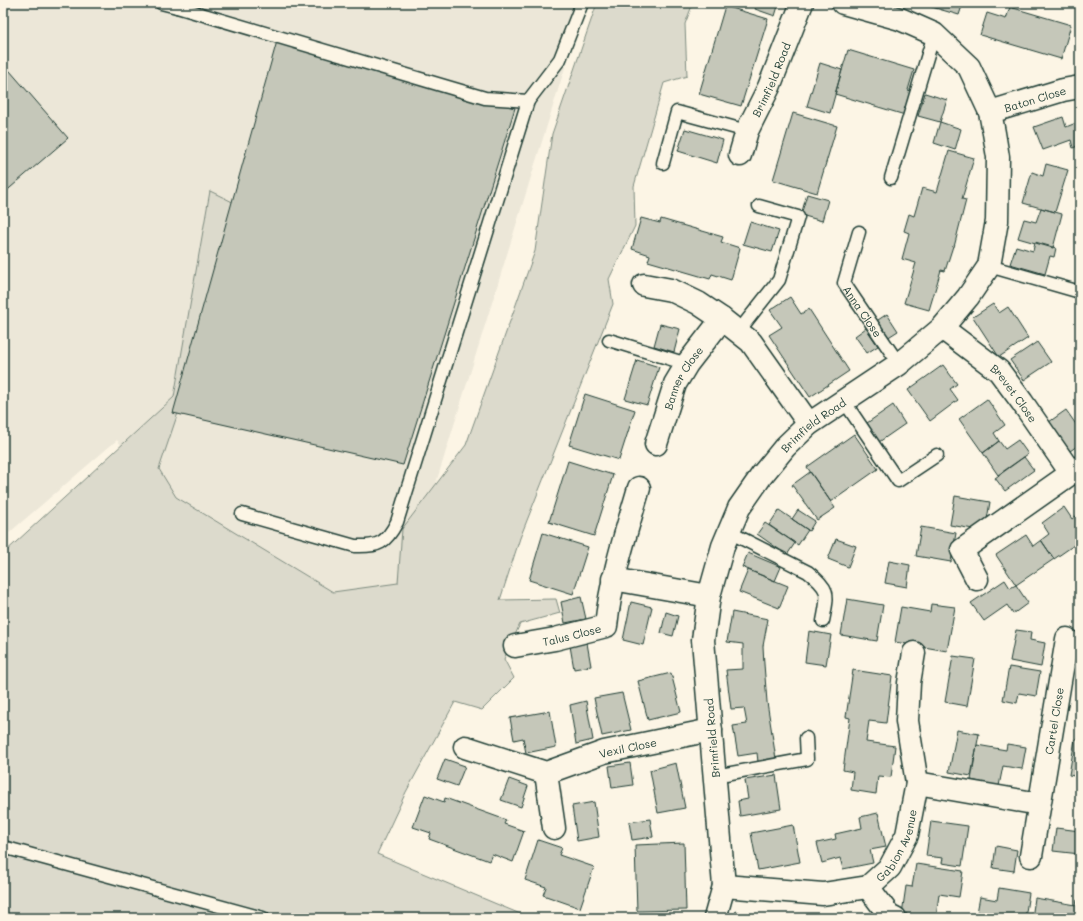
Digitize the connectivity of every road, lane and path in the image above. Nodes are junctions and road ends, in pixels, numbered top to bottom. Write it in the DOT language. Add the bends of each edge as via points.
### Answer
graph roads {
  1 [pos="161,3"];
  2 [pos="582,3"];
  3 [pos="802,3"];
  4 [pos="843,3"];
  5 [pos="177,5"];
  6 [pos="902,11"];
  7 [pos="934,34"];
  8 [pos="1080,87"];
  9 [pos="528,101"];
  10 [pos="990,112"];
  11 [pos="747,132"];
  12 [pos="740,155"];
  13 [pos="663,163"];
  14 [pos="891,178"];
  15 [pos="759,206"];
  16 [pos="859,232"];
  17 [pos="988,266"];
  18 [pos="644,285"];
  19 [pos="1080,292"];
  20 [pos="730,326"];
  21 [pos="942,328"];
  22 [pos="609,340"];
  23 [pos="687,364"];
  24 [pos="899,364"];
  25 [pos="844,401"];
  26 [pos="810,424"];
  27 [pos="656,444"];
  28 [pos="936,455"];
  29 [pos="1075,470"];
  30 [pos="639,488"];
  31 [pos="242,514"];
  32 [pos="729,532"];
  33 [pos="613,579"];
  34 [pos="978,579"];
  35 [pos="709,596"];
  36 [pos="824,621"];
  37 [pos="1067,638"];
  38 [pos="515,646"];
  39 [pos="914,652"];
  40 [pos="712,730"];
  41 [pos="806,738"];
  42 [pos="465,747"];
  43 [pos="546,773"];
  44 [pos="715,776"];
  45 [pos="917,783"];
  46 [pos="1040,804"];
  47 [pos="554,828"];
  48 [pos="3,847"];
  49 [pos="1031,856"];
  50 [pos="724,886"];
  51 [pos="868,888"];
  52 [pos="263,918"];
  53 [pos="714,918"];
  54 [pos="895,918"];
  1 -- 5 [label="lane"];
  2 -- 9 [label="lane" via="560,59"];
  3 -- 11 [label="street, Brimfield Road" via="769,88"];
  4 -- 6 [label="street, Brimfield Road"];
  5 -- 9 [label="lane" via="485,98"];
  6 -- 7 [label="street, Brimfield Road"];
  7 -- 10 [label="street, Brimfield Road" via="969,67"];
  7 -- 14 [label="lane"];
  8 -- 10 [label="street, Baton Close"];
  9 -- 31 [label="lane" via="397,522 390,534 380,543 370,547 356,546"];
  10 -- 17 [label="street, Brimfield Road" via="998,156 997,221"];
  11 -- 12 [label="street, Brimfield Road"];
  11 -- 13 [label="lane" via="677,112"];
  15 -- 20 [label="lane" via="798,217 779,280"];
  16 -- 24 [label="lane, Anna Close" via="844,283"];
  17 -- 19 [label="lane"];
  17 -- 21 [label="street, Brimfield Road"];
  18 -- 20 [label="street" via="670,290 698,303"];
  20 -- 23 [label="street, Banner Close"];
  20 -- 26 [label="street" via="750,342"];
  21 -- 24 [label="street, Brimfield Road"];
  21 -- 29 [label="street, Brevet Close" via="999,371"];
  22 -- 23 [label="lane"];
  23 -- 27 [label="street, Banner Close" via="675,384"];
  24 -- 25 [label="street, Brimfield Road"];
  25 -- 26 [label="street, Brimfield Road"];
  25 -- 28 [label="lane" via="898,481"];
  26 -- 32 [label="street, Brimfield Road" via="785,447 762,475 739,508"];
  29 -- 34 [label="street, Brevet Close" via="962,550"];
  30 -- 33 [label="street, Talus Close"];
  32 -- 35 [label="street, Brimfield Road"];
  32 -- 36 [label="lane" via="808,572 820,581 826,592"];
  33 -- 35 [label="street"];
  33 -- 38 [label="street, Talus Close" via="606,626"];
  35 -- 40 [label="street, Brimfield Road" via="703,640"];
  37 -- 46 [label="street, Cartel Close"];
  39 -- 45 [label="street, Gabion Avenue" via="907,721"];
  40 -- 43 [label="street, Vexil Close" via="604,752"];
  40 -- 44 [label="street, Brimfield Road"];
  41 -- 44 [label="lane" via="807,759"];
  42 -- 43 [label="street"];
  43 -- 47 [label="street"];
  44 -- 50 [label="street, Brimfield Road"];
  45 -- 46 [label="street"];
  45 -- 51 [label="street, Gabion Avenue" via="907,834 890,867"];
  46 -- 49 [label="street, Cartel Close"];
  48 -- 52 [label="lane"];
  50 -- 51 [label="street, Gabion Avenue" via="823,894"];
  50 -- 53 [label="street, Brimfield Road"];
  51 -- 54 [label="street" via="889,915"];
}
